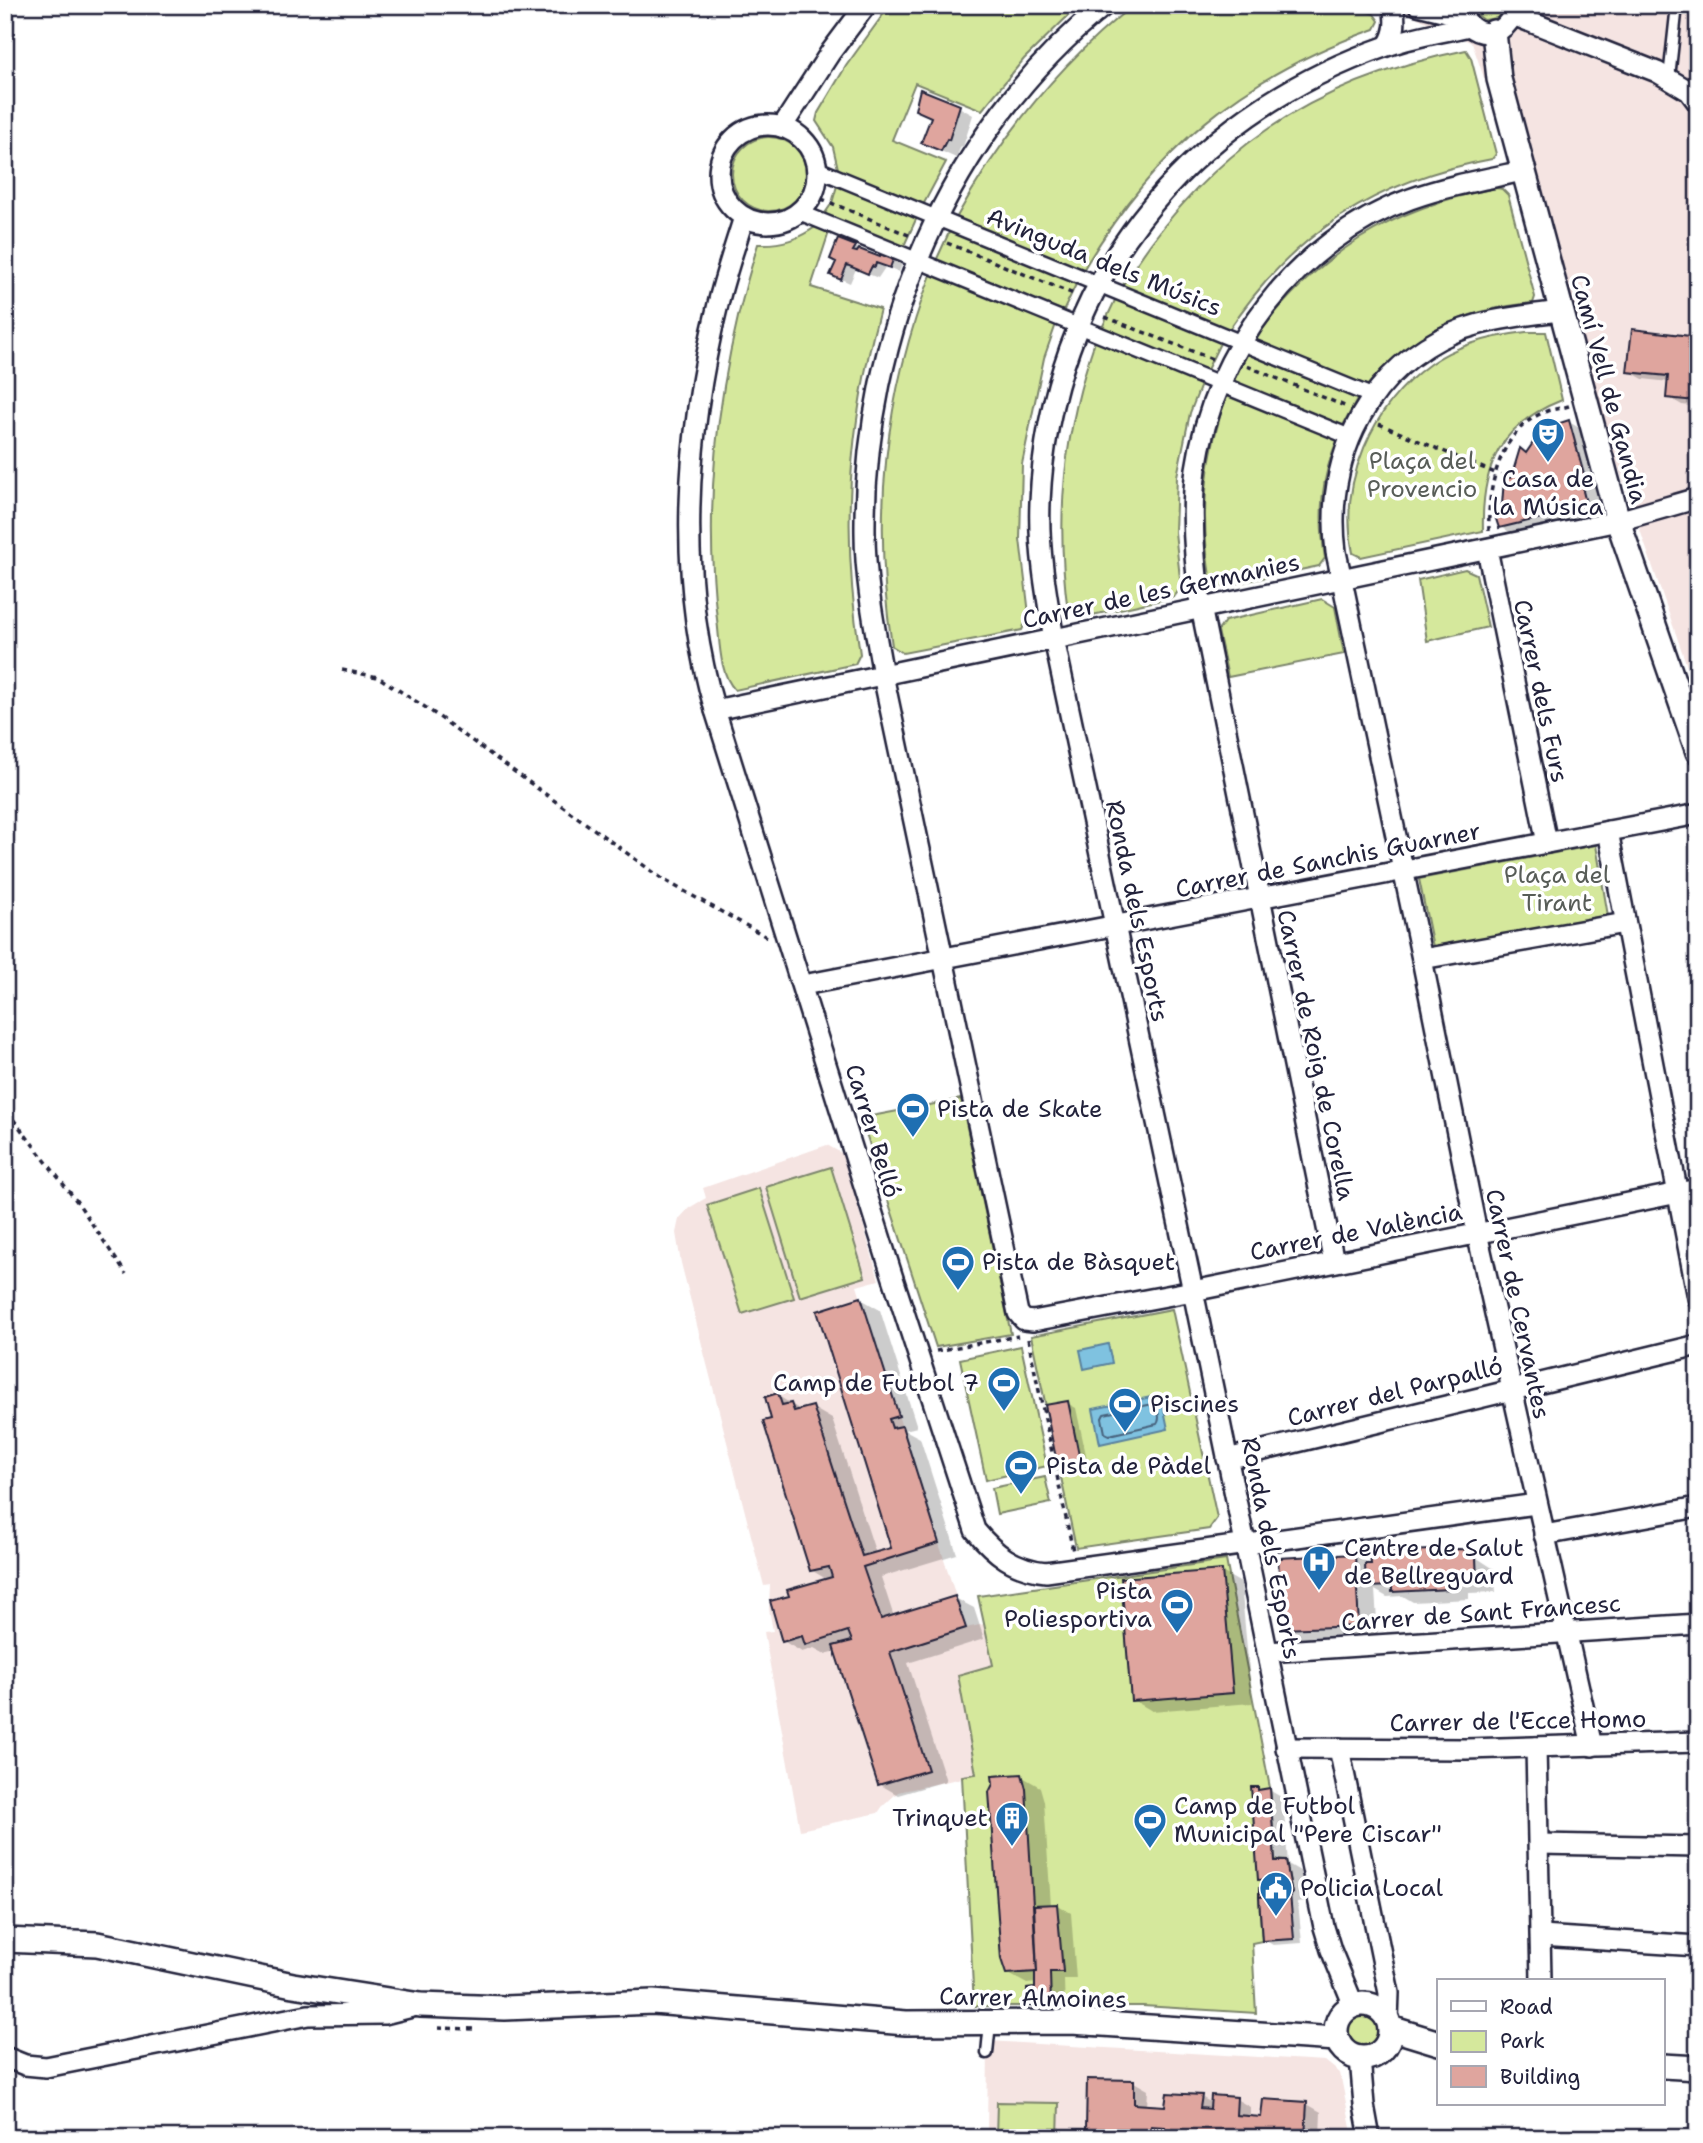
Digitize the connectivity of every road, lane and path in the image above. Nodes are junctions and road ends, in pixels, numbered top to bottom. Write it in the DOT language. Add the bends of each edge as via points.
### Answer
graph roads {
  1 [pos="866,5"];
  2 [pos="1105,5"];
  3 [pos="1394,5"];
  4 [pos="1418,5"];
  5 [pos="1676,5"];
  6 [pos="1513,10"];
  7 [pos="1465,16"];
  8 [pos="1494,32"];
  9 [pos="1388,45"];
  10 [pos="1669,78"];
  11 [pos="1693,97"];
  12 [pos="782,127"];
  13 [pos="817,169"];
  14 [pos="1523,171"];
  15 [pos="812,195"];
  16 [pos="799,212"];
  17 [pos="744,217"];
  18 [pos="930,232"];
  19 [pos="918,260"];
  20 [pos="1089,305"];
  21 [pos="1560,311"];
  22 [pos="1231,363"];
  23 [pos="1584,402"];
  24 [pos="1366,409"];
  25 [pos="1350,437"];
  26 [pos="1494,473"];
  27 [pos="1698,498"];
  28 [pos="1618,521"];
  29 [pos="1490,548"];
  30 [pos="1342,578"];
  31 [pos="1201,607"];
  32 [pos="1054,639"];
  33 [pos="342,670"];
  34 [pos="883,675"];
  35 [pos="715,710"];
  36 [pos="1698,752"];
  37 [pos="1698,814"];
  38 [pos="1608,831"];
  39 [pos="1548,843"];
  40 [pos="1404,871"];
  41 [pos="1259,899"];
  42 [pos="1625,923"];
  43 [pos="1115,926"];
  44 [pos="789,944"];
  45 [pos="1423,958"];
  46 [pos="943,959"];
  47 [pos="803,985"];
  48 [pos="5,1114"];
  49 [pos="1698,1189"];
  50 [pos="1678,1193"];
  51 [pos="1476,1233"];
  52 [pos="1334,1262"];
  53 [pos="126,1273"];
  54 [pos="1194,1291"];
  55 [pos="1698,1298"];
  56 [pos="1025,1327"];
  57 [pos="1698,1345"];
  58 [pos="917,1355"];
  59 [pos="1512,1389"];
  60 [pos="1227,1459"];
  61 [pos="1536,1504"];
  62 [pos="1698,1507"];
  63 [pos="1544,1535"];
  64 [pos="1246,1544"];
  65 [pos="1076,1568"];
  66 [pos="1698,1624"];
  67 [pos="1565,1632"];
  68 [pos="1267,1652"];
  69 [pos="1698,1742"];
  70 [pos="1592,1746"];
  71 [pos="1536,1747"];
  72 [pos="1286,1748"];
  73 [pos="1339,1748"];
  74 [pos="1539,1844"];
  75 [pos="1698,1847"];
  76 [pos="1541,1936"];
  77 [pos="5,1940"];
  78 [pos="1698,1946"];
  79 [pos="1541,1979"];
  80 [pos="420,2005"];
  81 [pos="1354,2006"];
  82 [pos="990,2022"];
  83 [pos="1389,2024"];
  84 [pos="426,2027"];
  85 [pos="477,2029"];
  86 [pos="1337,2039"];
  87 [pos="1437,2042"];
  88 [pos="987,2053"];
  89 [pos="5,2057"];
  90 [pos="1360,2057"];
  91 [pos="25,2065"];
  92 [pos="1664,2066"];
  93 [pos="1698,2068"];
  94 [pos="5,2074"];
  95 [pos="1370,2138"];
  1 -- 12 [label="street"];
  2 -- 18 [label="street" via="1023,86 968,162"];
  3 -- 9 [label="street" via="1396,24"];
  4 -- 7 [label="street"];
  5 -- 10 [label="lane"];
  6 -- 8 [label="street" via="1502,29"];
  6 -- 10 [label="street"];
  7 -- 8 [label="street" via="1485,33"];
  7 -- 9 [label="street, Ronda dels Esports"];
  8 -- 14 [label="street, Camí Vell de Gandia" via="1499,79"];
  9 -- 20 [label="street, Ronda dels Esports" via="1291,89 1204,149 1136,226"];
  10 -- 11 [label="street"];
  12 -- 13 [label="street" via="803,138"];
  12 -- 17 [label="street" via="764,124 748,128 735,136 719,163 723,194"];
  13 -- 15 [label="street"];
  13 -- 18 [label="street, Avinguda dels Músics"];
  14 -- 21 [label="street, Camí Vell de Gandia"];
  14 -- 22 [label="street, Carrer de Roig de Corella" via="1408,200 1357,224 1313,256 1270,299"];
  15 -- 16 [label="street"];
  15 -- 18 [label="path"];
  16 -- 17 [label="street" via="770,223"];
  16 -- 19 [label="street, Avinguda dels Músics"];
  17 -- 35 [label="street, Carrer Belló" via="703,373 692,489 698,639"];
  18 -- 19 [label="street"];
  18 -- 20 [label="street, Avinguda dels Músics"];
  18 -- 20 [label="path"];
  19 -- 20 [label="street, Avinguda dels Músics"];
  19 -- 34 [label="street" via="886,352 866,475 868,584"];
  20 -- 22 [label="street, Avinguda dels Músics"];
  20 -- 22 [label="street, Avinguda dels Músics"];
  20 -- 22 [label="path"];
  20 -- 32 [label="street, Ronda dels Esports" via="1056,395 1044,459 1041,560"];
  21 -- 23 [label="street, Camí Vell de Gandia"];
  21 -- 24 [label="street" via="1503,318 1442,338 1400,366"];
  22 -- 24 [label="street, Avinguda dels Músics"];
  22 -- 24 [label="path"];
  22 -- 25 [label="street, Avinguda dels Músics"];
  22 -- 31 [label="street, Carrer de Roig de Corella" via="1204,432 1193,500"];
  23 -- 26 [label="path" via="1532,420 1503,452"];
  23 -- 28 [label="street, Camí Vell de Gandia"];
  24 -- 25 [label="street"];
  24 -- 26 [label="path"];
  25 -- 30 [label="street" via="1338,471 1333,506"];
  26 -- 29 [label="path"];
  27 -- 28 [label="street, Carrer de les Germanies"];
  28 -- 29 [label="street, Carrer de les Germanies"];
  28 -- 36 [label="street, Camí Vell de Gandia"];
  29 -- 30 [label="street, Carrer de les Germanies"];
  29 -- 39 [label="street, Carrer dels Furs"];
  30 -- 31 [label="street, Carrer de les Germanies"];
  30 -- 40 [label="street, Carrer de Cervantes"];
  31 -- 32 [label="street, Carrer de les Germanies"];
  31 -- 41 [label="street, Carrer de Roig de Corella"];
  32 -- 34 [label="street, Carrer de les Germanies"];
  32 -- 43 [label="street, Ronda dels Esports"];
  33 -- 44 [label="path" via="379,677 664,880 764,936"];
  34 -- 35 [label="street, Carrer de les Germanies"];
  34 -- 46 [label="street"];
  35 -- 44 [label="street, Carrer Belló"];
  37 -- 38 [label="street, Carrer de Sanchis Guarner"];
  38 -- 39 [label="street, Carrer de Sanchis Guarner"];
  38 -- 42 [label="street"];
  39 -- 40 [label="street, Carrer de Sanchis Guarner"];
  40 -- 41 [label="street, Carrer de Sanchis Guarner"];
  40 -- 45 [label="street, Carrer de Cervantes"];
  41 -- 43 [label="street, Carrer de Sanchis Guarner"];
  41 -- 52 [label="street, Carrer de Roig de Corella"];
  42 -- 45 [label="street"];
  42 -- 50 [label="street"];
  43 -- 46 [label="street, Carrer de Sanchis Guarner"];
  43 -- 54 [label="street, Ronda dels Esports"];
  44 -- 47 [label="street, Carrer Belló"];
  45 -- 51 [label="street, Carrer de Cervantes"];
  46 -- 47 [label="street, Carrer de Sanchis Guarner"];
  46 -- 56 [label="street" via="1014,1298"];
  47 -- 58 [label="street, Carrer Belló"];
  48 -- 53 [label="path" via="78,1203"];
  49 -- 50 [label="street, Carrer de València"];
  50 -- 51 [label="street, Carrer de València"];
  50 -- 55 [label="street"];
  51 -- 52 [label="street, Carrer de València"];
  51 -- 59 [label="street, Carrer de Cervantes"];
  52 -- 54 [label="street, Carrer de València"];
  54 -- 56 [label="street, Carrer de València" via="1033,1321"];
  54 -- 60 [label="street, Ronda dels Esports"];
  56 -- 58 [label="path"];
  56 -- 65 [label="path"];
  57 -- 59 [label="street, Carrer del Parpalló"];
  58 -- 65 [label="street, Carrer Belló" via="975,1530 1001,1558 1017,1566 1032,1571"];
  59 -- 60 [label="street, Carrer del Parpalló"];
  59 -- 61 [label="street, Carrer de Cervantes"];
  60 -- 64 [label="street, Ronda dels Esports"];
  61 -- 63 [label="street, Carrer de Cervantes"];
  61 -- 64 [label="street"];
  62 -- 63 [label="street"];
  63 -- 67 [label="street, Carrer de Cervantes"];
  64 -- 65 [label="street"];
  64 -- 68 [label="street, Ronda dels Esports"];
  66 -- 67 [label="street, Carrer de Sant Francesc"];
  67 -- 68 [label="street, Carrer de Sant Francesc"];
  67 -- 70 [label="street, Carrer de Cervantes"];
  68 -- 72 [label="street, Ronda dels Esports"];
  69 -- 70 [label="street, Carrer de l'Ecce Homo"];
  70 -- 71 [label="street, Carrer de l'Ecce Homo"];
  71 -- 73 [label="street, Carrer de l'Ecce Homo"];
  71 -- 74 [label="street"];
  72 -- 73 [label="street, Carrer de l'Ecce Homo"];
  72 -- 81 [label="street, Ronda dels Esports" via="1324,1927"];
  73 -- 83 [label="street" via="1389,1993"];
  74 -- 75 [label="street"];
  74 -- 76 [label="street"];
  76 -- 78 [label="street"];
  76 -- 79 [label="street"];
  77 -- 80 [label="street, Carrer Almoines" via="97,1944 293,1985"];
  80 -- 82 [label="street, Carrer Almoines" via="505,2008 653,2002 906,2023"];
  80 -- 91 [label="street" via="384,2014 308,2015 46,2067"];
  81 -- 83 [label="street" via="1376,2007"];
  81 -- 86 [label="street" via="1338,2021"];
  82 -- 86 [label="street, Carrer Almoines" via="1147,2026"];
  82 -- 88 [label="lane"];
  83 -- 87 [label="street"];
  83 -- 90 [label="street" via="1387,2045 1374,2056"];
  84 -- 85 [label="path"];
  86 -- 90 [label="street" via="1348,2053"];
  89 -- 91 [label="street"];
  90 -- 95 [label="street"];
  91 -- 94 [label="street"];
  92 -- 93 [label="street"];
}
